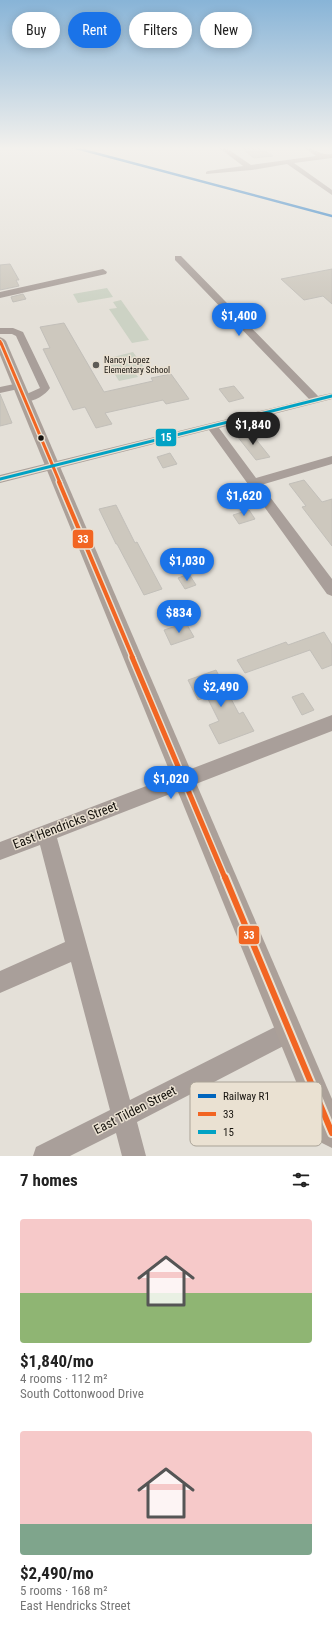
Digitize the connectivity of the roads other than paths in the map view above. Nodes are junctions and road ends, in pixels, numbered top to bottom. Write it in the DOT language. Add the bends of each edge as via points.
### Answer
graph roads {
  1 [pos="178,258"];
  2 [pos="103,272"];
  3 [pos="0,296"];
  4 [pos="0,331"];
  5 [pos="2,350"];
  6 [pos="14,391"];
  7 [pos="332,396"];
  8 [pos="316,400"];
  9 [pos="212,426"];
  10 [pos="331,463"];
  11 [pos="52,466"];
  12 [pos="0,479"];
  13 [pos="253,483"];
  14 [pos="332,590"];
  15 [pos="332,723"];
  16 [pos="185,779"];
  17 [pos="46,833"];
  18 [pos="0,851"];
  19 [pos="78,948"];
  20 [pos="0,982"];
  21 [pos="289,1031"];
  22 [pos="310,1082"];
  23 [pos="322,1109"];
  24 [pos="123,1116"];
  25 [pos="332,1133"];
  26 [pos="45,1156"];
  27 [pos="134,1156"];
  1 -- 8 [label="street"];
  2 -- 3 [label="street"];
  4 -- 6 [label="street" via="13,330 20,334 45,388 42,392"];
  5 -- 6 [label="main road"];
  6 -- 11 [label="main road"];
  7 -- 8 [label="street"];
  8 -- 9 [label="street"];
  9 -- 11 [label="street"];
  9 -- 13 [label="street"];
  10 -- 13 [label="street"];
  11 -- 12 [label="street"];
  11 -- 16 [label="main road"];
  13 -- 14 [label="street"];
  15 -- 16 [label="street, East Hendricks Street"];
  16 -- 17 [label="street, East Hendricks Street"];
  16 -- 21 [label="main road"];
  17 -- 18 [label="street, East Hendricks Street"];
  17 -- 19 [label="street"];
  19 -- 20 [label="street"];
  19 -- 24 [label="street"];
  21 -- 22 [label="main road"];
  21 -- 24 [label="street, East Tilden Street"];
  23 -- 25 [label="main road"];
  24 -- 26 [label="street, East Tilden Street"];
  24 -- 27 [label="street"];
}
